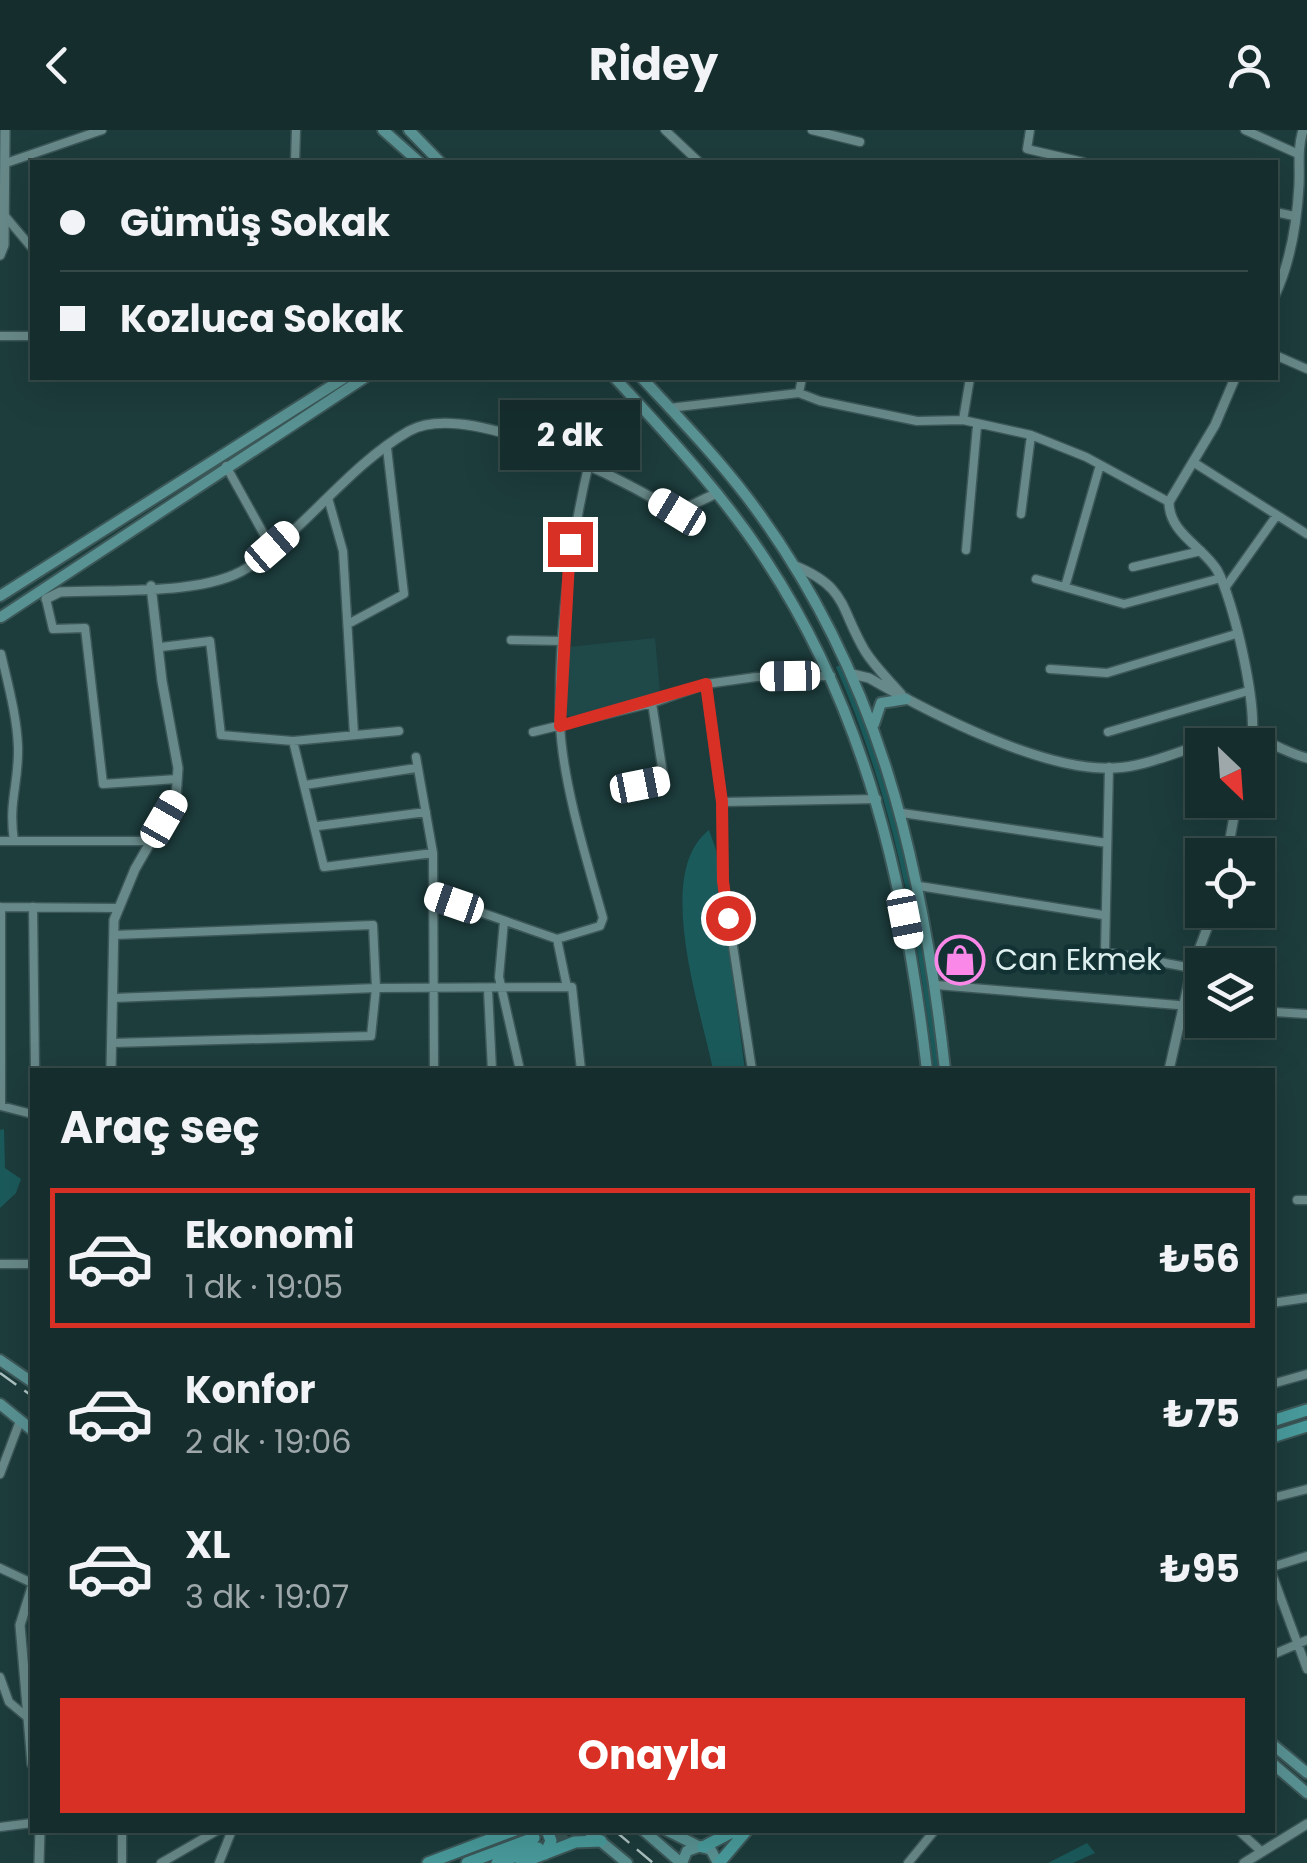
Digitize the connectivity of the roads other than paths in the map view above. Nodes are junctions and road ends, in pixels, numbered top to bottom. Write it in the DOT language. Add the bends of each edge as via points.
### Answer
graph roads {
  1 [pos="4,130"];
  2 [pos="102,130"];
  3 [pos="296,130"];
  4 [pos="383,130"];
  5 [pos="408,130"];
  6 [pos="665,130"];
  7 [pos="812,130"];
  8 [pos="1030,130"];
  9 [pos="1245,130"];
  10 [pos="1303,130"];
  11 [pos="860,142"];
  12 [pos="1296,153"];
  13 [pos="294,160"];
  14 [pos="417,160"];
  15 [pos="438,160"];
  16 [pos="698,160"];
  17 [pos="1074,160"];
  18 [pos="6,163"];
  19 [pos="1303,186"];
  20 [pos="1278,213"];
  21 [pos="5,216"];
  22 [pos="1294,216"];
  23 [pos="30,246"];
  24 [pos="0,255"];
  25 [pos="1278,289"];
  26 [pos="0,336"];
  27 [pos="30,336"];
  28 [pos="1278,355"];
  29 [pos="1307,369"];
  30 [pos="341,380"];
  31 [pos="361,380"];
  32 [pos="616,380"];
  33 [pos="644,380"];
  34 [pos="802,380"];
  35 [pos="970,380"];
  36 [pos="1233,380"];
  37 [pos="799,392"];
  38 [pos="669,408"];
  39 [pos="963,420"];
  40 [pos="977,426"];
  41 [pos="1031,435"];
  42 [pos="387,448"];
  43 [pos="1193,462"];
  44 [pos="589,463"];
  45 [pos="1100,465"];
  46 [pos="226,466"];
  47 [pos="717,493"];
  48 [pos="328,498"];
  49 [pos="1169,502"];
  50 [pos="1020,514"];
  51 [pos="1277,515"];
  52 [pos="1307,534"];
  53 [pos="272,547"];
  54 [pos="966,550"];
  55 [pos="1201,551"];
  56 [pos="793,565"];
  57 [pos="1133,566"];
  58 [pos="1036,579"];
  59 [pos="1223,583"];
  60 [pos="152,586"];
  61 [pos="1066,587"];
  62 [pos="0,596"];
  63 [pos="46,599"];
  64 [pos="0,607"];
  65 [pos="0,618"];
  66 [pos="348,624"];
  67 [pos="1236,634"];
  68 [pos="511,640"];
  69 [pos="563,641"];
  70 [pos="161,648"];
  71 [pos="2,654"];
  72 [pos="1050,669"];
  73 [pos="852,674"];
  74 [pos="830,676"];
  75 [pos="706,684"];
  76 [pos="1248,691"];
  77 [pos="906,699"];
  78 [pos="652,703"];
  79 [pos="874,724"];
  80 [pos="560,726"];
  81 [pos="1251,728"];
  82 [pos="400,731"];
  83 [pos="533,732"];
  84 [pos="1108,732"];
  85 [pos="354,735"];
  86 [pos="293,740"];
  87 [pos="1185,748"];
  88 [pos="1275,749"];
  89 [pos="416,757"];
  90 [pos="1307,758"];
  91 [pos="1109,767"];
  92 [pos="416,768"];
  93 [pos="178,778"];
  94 [pos="305,785"];
  95 [pos="616,789"];
  96 [pos="877,799"];
  97 [pos="722,802"];
  98 [pos="426,812"];
  99 [pos="902,813"];
  100 [pos="318,826"];
  101 [pos="0,841"];
  102 [pos="14,841"];
  103 [pos="151,841"];
  104 [pos="1107,843"];
  105 [pos="433,853"];
  106 [pos="919,886"];
  107 [pos="434,896"];
  108 [pos="0,907"];
  109 [pos="33,907"];
  110 [pos="119,908"];
  111 [pos="1103,915"];
  112 [pos="504,920"];
  113 [pos="114,935"];
  114 [pos="557,939"];
  115 [pos="1185,967"];
  116 [pos="936,984"];
  117 [pos="376,988"];
  118 [pos="567,988"];
  119 [pos="436,990"];
  120 [pos="488,990"];
  121 [pos="500,990"];
  122 [pos="1185,995"];
  123 [pos="113,998"];
  124 [pos="1182,1006"];
  125 [pos="1185,1006"];
  126 [pos="1275,1012"];
  127 [pos="1307,1014"];
  128 [pos="112,1043"];
  129 [pos="34,1068"];
  130 [pos="111,1068"];
  131 [pos="434,1068"];
  132 [pos="492,1068"];
  133 [pos="520,1068"];
  134 [pos="581,1068"];
  135 [pos="752,1068"];
  136 [pos="927,1068"];
  137 [pos="946,1068"];
  138 [pos="1169,1068"];
  139 [pos="30,1113"];
  140 [pos="0,1264"];
  141 [pos="30,1264"];
  142 [pos="1307,1298"];
  143 [pos="1275,1303"];
  144 [pos="0,1360"];
  145 [pos="1307,1374"];
  146 [pos="30,1381"];
  147 [pos="1275,1383"];
  148 [pos="0,1404"];
  149 [pos="1307,1410"];
  150 [pos="1275,1420"];
  151 [pos="20,1421"];
  152 [pos="1307,1426"];
  153 [pos="30,1428"];
  154 [pos="1275,1436"];
  155 [pos="0,1474"];
  156 [pos="1307,1489"];
  157 [pos="1275,1497"];
  158 [pos="1307,1556"];
  159 [pos="0,1568"];
  160 [pos="1275,1569"];
  161 [pos="1275,1577"];
  162 [pos="30,1584"];
  163 [pos="30,1592"];
  164 [pos="1302,1642"];
  165 [pos="1275,1654"];
  166 [pos="1307,1669"];
  167 [pos="0,1677"];
  168 [pos="27,1717"];
  169 [pos="30,1745"];
  170 [pos="1275,1746"];
  171 [pos="1275,1766"];
  172 [pos="1307,1773"];
  173 [pos="1307,1793"];
  174 [pos="30,1823"];
  175 [pos="1307,1824"];
  176 [pos="0,1827"];
  177 [pos="40,1833"];
  178 [pos="122,1833"];
  179 [pos="213,1833"];
  180 [pos="231,1833"];
  181 [pos="508,1833"];
  182 [pos="548,1833"];
  183 [pos="647,1833"];
  184 [pos="673,1833"];
  185 [pos="729,1833"];
  186 [pos="744,1833"];
  187 [pos="933,1833"];
  188 [pos="1241,1833"];
  189 [pos="580,1834"];
  190 [pos="601,1841"];
  191 [pos="539,1846"];
  192 [pos="701,1846"];
  193 [pos="1262,1852"];
  194 [pos="39,1863"];
  195 [pos="122,1863"];
  196 [pos="160,1863"];
  197 [pos="219,1863"];
  198 [pos="428,1863"];
  199 [pos="467,1863"];
  200 [pos="497,1863"];
  201 [pos="521,1863"];
  202 [pos="627,1863"];
  203 [pos="682,1863"];
  204 [pos="718,1863"];
  205 [pos="908,1863"];
  206 [pos="1244,1863"];
  1 -- 18 [label="street"];
  2 -- 18 [label="street"];
  3 -- 13 [label="street"];
  4 -- 14 [label="main road"];
  5 -- 15 [label="main road"];
  6 -- 16 [label="street"];
  7 -- 11 [label="street"];
  8 -- 17 [label="street" via="1028,149"];
  9 -- 12 [label="street"];
  10 -- 12 [label="street"];
  12 -- 19 [label="street"];
  18 -- 21 [label="street"];
  19 -- 22 [label="street"];
  20 -- 22 [label="street"];
  21 -- 23 [label="street"];
  21 -- 24 [label="street"];
  22 -- 25 [label="street"];
  26 -- 27 [label="street"];
  28 -- 29 [label="street"];
  30 -- 62 [label="main road"];
  31 -- 46 [label="main road"];
  32 -- 47 [label="main road"];
  33 -- 38 [label="main road"];
  34 -- 37 [label="street"];
  35 -- 39 [label="street"];
  36 -- 43 [label="street"];
  37 -- 38 [label="street"];
  37 -- 39 [label="street" via="917,421"];
  38 -- 56 [label="main road" via="748,499"];
  39 -- 40 [label="street"];
  40 -- 41 [label="street"];
  40 -- 54 [label="street"];
  41 -- 45 [label="street"];
  41 -- 50 [label="street"];
  42 -- 44 [label="street" via="409,432 450,422"];
  42 -- 48 [label="street"];
  42 -- 66 [label="street" via="404,594"];
  43 -- 49 [label="street"];
  43 -- 51 [label="street"];
  44 -- 47 [label="street" via="677,512"];
  44 -- 69 [label="street" via="570,544"];
  45 -- 49 [label="street"];
  45 -- 61 [label="street"];
  46 -- 53 [label="street"];
  46 -- 65 [label="main road"];
  47 -- 74 [label="main road" via="766,560"];
  48 -- 53 [label="street"];
  48 -- 66 [label="street" via="343,551"];
  49 -- 55 [label="street" via="1172,522"];
  51 -- 52 [label="street"];
  51 -- 59 [label="street"];
  53 -- 60 [label="street" via="222,580"];
  55 -- 57 [label="street"];
  55 -- 59 [label="street"];
  56 -- 73 [label="main road"];
  56 -- 77 [label="street" via="834,587 864,649"];
  58 -- 61 [label="street"];
  59 -- 61 [label="street" via="1124,604"];
  59 -- 67 [label="street"];
  60 -- 63 [label="street" via="60,592"];
  60 -- 70 [label="street"];
  63 -- 93 [label="street" via="53,629 84,628 103,784"];
  64 -- 65 [label="main road"];
  66 -- 85 [label="street"];
  67 -- 72 [label="street" via="1108,673"];
  67 -- 76 [label="street"];
  68 -- 69 [label="street"];
  69 -- 80 [label="street"];
  70 -- 86 [label="street" via="210,641 222,735"];
  70 -- 93 [label="street"];
  71 -- 102 [label="street" via="18,746 8,806"];
  73 -- 77 [label="street"];
  73 -- 79 [label="main road"];
  74 -- 75 [label="street"];
  74 -- 96 [label="main road"];
  75 -- 78 [label="street"];
  75 -- 97 [label="street"];
  76 -- 81 [label="street"];
  76 -- 84 [label="street"];
  77 -- 79 [label="main road" via="882,703"];
  77 -- 91 [label="street" via="980,734 1056,759"];
  78 -- 80 [label="street"];
  78 -- 95 [label="street" via="664,780"];
  79 -- 99 [label="main road"];
  80 -- 83 [label="street"];
  80 -- 114 [label="street" via="602,918 600,926"];
  82 -- 85 [label="street"];
  85 -- 86 [label="street"];
  86 -- 94 [label="street"];
  87 -- 91 [label="street"];
  88 -- 90 [label="street"];
  89 -- 92 [label="street"];
  91 -- 104 [label="street"];
  92 -- 94 [label="street"];
  92 -- 98 [label="street"];
  93 -- 103 [label="street" via="176,798"];
  94 -- 100 [label="street"];
  96 -- 97 [label="street"];
  96 -- 136 [label="main road" via="899,887"];
  97 -- 135 [label="street" via="723,881"];
  98 -- 100 [label="street"];
  98 -- 105 [label="street"];
  99 -- 104 [label="street"];
  99 -- 106 [label="main road"];
  100 -- 105 [label="street" via="324,867"];
  101 -- 102 [label="street"];
  102 -- 103 [label="street"];
  103 -- 110 [label="street"];
  104 -- 111 [label="street"];
  105 -- 107 [label="street"];
  106 -- 111 [label="street"];
  106 -- 116 [label="main road"];
  107 -- 112 [label="street"];
  107 -- 119 [label="street"];
  108 -- 109 [label="street"];
  108 -- 139 [label="street" via="1,1106"];
  109 -- 110 [label="street"];
  109 -- 129 [label="street"];
  110 -- 113 [label="street"];
  111 -- 115 [label="street" via="1105,952"];
  112 -- 114 [label="street"];
  112 -- 121 [label="street"];
  113 -- 117 [label="street" via="373,925"];
  113 -- 123 [label="street"];
  114 -- 118 [label="street"];
  116 -- 124 [label="street"];
  116 -- 137 [label="main road"];
  117 -- 119 [label="street"];
  117 -- 123 [label="street"];
  117 -- 128 [label="street" via="371,1036"];
  118 -- 121 [label="street"];
  118 -- 134 [label="street" via="577,1007"];
  119 -- 120 [label="street"];
  119 -- 131 [label="street"];
  120 -- 121 [label="street"];
  120 -- 132 [label="street"];
  121 -- 133 [label="street"];
  122 -- 124 [label="street"];
  123 -- 128 [label="street"];
  124 -- 125 [label="street"];
  124 -- 138 [label="street"];
  126 -- 127 [label="street"];
  128 -- 130 [label="street"];
  140 -- 141 [label="street"];
  142 -- 143 [label="street"];
  144 -- 146 [label="main road"];
  145 -- 147 [label="street"];
  148 -- 151 [label="main road"];
  149 -- 150 [label="main road"];
  151 -- 153 [label="main road"];
  151 -- 155 [label="street"];
  152 -- 154 [label="main road"];
  156 -- 157 [label="street"];
  158 -- 160 [label="street"];
  159 -- 162 [label="street"];
  161 -- 164 [label="street"];
  163 -- 168 [label="street" via="20,1625"];
  164 -- 165 [label="street"];
  164 -- 166 [label="street"];
  167 -- 168 [label="street" via="8,1702"];
  168 -- 169 [label="street"];
  170 -- 172 [label="main road"];
  171 -- 173 [label="main road"];
  174 -- 176 [label="street"];
  175 -- 193 [label="street"];
  177 -- 194 [label="street"];
  178 -- 195 [label="street"];
  179 -- 196 [label="street"];
  180 -- 197 [label="street"];
  181 -- 198 [label="main road"];
  182 -- 191 [label="main road" via="550,1845"];
  183 -- 203 [label="main road"];
  184 -- 192 [label="main road"];
  185 -- 192 [label="main road"];
  186 -- 204 [label="main road"];
  187 -- 205 [label="street"];
  188 -- 193 [label="street"];
  189 -- 190 [label="main road"];
  189 -- 191 [label="main road"];
  190 -- 202 [label="main road"];
  191 -- 199 [label="main road"];
  191 -- 200 [label="main road"];
  191 -- 201 [label="main road"];
  192 -- 203 [label="main road"];
  192 -- 204 [label="main road"];
  193 -- 206 [label="street"];
}
